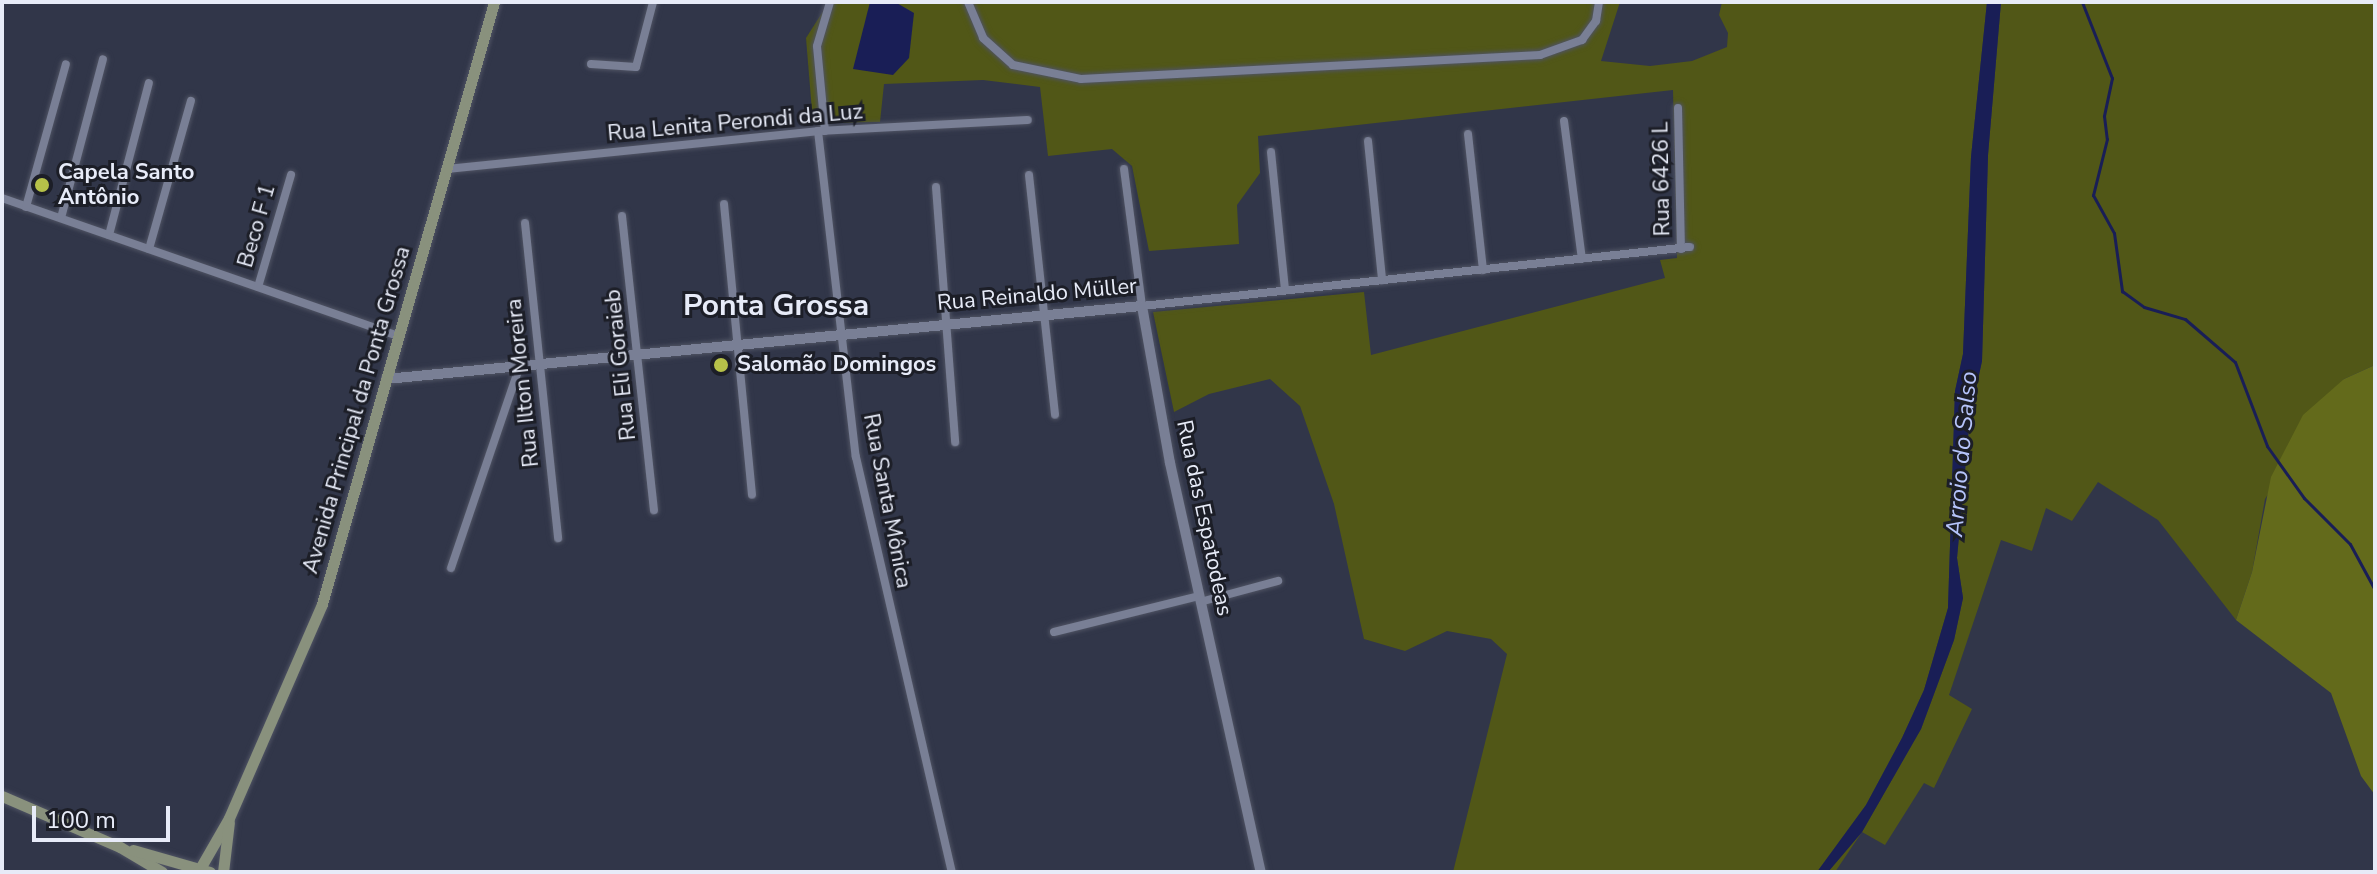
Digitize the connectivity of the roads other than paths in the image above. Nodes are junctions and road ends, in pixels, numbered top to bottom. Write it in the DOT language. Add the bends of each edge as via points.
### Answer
graph roads {
  1 [pos="494,2"];
  2 [pos="653,2"];
  3 [pos="830,2"];
  4 [pos="968,2"];
  5 [pos="1599,2"];
  6 [pos="103,59"];
  7 [pos="66,64"];
  8 [pos="591,64"];
  9 [pos="149,83"];
  10 [pos="191,101"];
  11 [pos="1678,108"];
  12 [pos="1028,120"];
  13 [pos="1564,121"];
  14 [pos="822,131"];
  15 [pos="1468,134"];
  16 [pos="1368,141"];
  17 [pos="1271,152"];
  18 [pos="446,169"];
  19 [pos="1124,169"];
  20 [pos="291,175"];
  21 [pos="1029,175"];
  22 [pos="936,187"];
  23 [pos="2,198"];
  24 [pos="724,204"];
  25 [pos="26,207"];
  26 [pos="622,216"];
  27 [pos="61,218"];
  28 [pos="525,223"];
  29 [pos="109,235"];
  30 [pos="1686,248"];
  31 [pos="149,249"];
  32 [pos="1582,259"];
  33 [pos="1483,270"];
  34 [pos="1382,280"];
  35 [pos="258,287"];
  36 [pos="1285,289"];
  37 [pos="1142,306"];
  38 [pos="1044,314"];
  39 [pos="946,322"];
  40 [pos="842,331"];
  41 [pos="399,336"];
  42 [pos="736,343"];
  43 [pos="639,354"];
  44 [pos="539,364"];
  45 [pos="520,365"];
  46 [pos="386,379"];
  47 [pos="1055,415"];
  48 [pos="955,442"];
  49 [pos="752,495"];
  50 [pos="654,510"];
  51 [pos="558,538"];
  52 [pos="451,568"];
  53 [pos="1278,581"];
  54 [pos="1200,599"];
  55 [pos="1054,632"];
  56 [pos="2,796"];
  57 [pos="229,818"];
  58 [pos="120,847"];
  59 [pos="202,871"];
  60 [pos="162,872"];
  61 [pos="223,872"];
  62 [pos="952,872"];
  63 [pos="1261,872"];
  1 -- 18 [label="main road, Avenida Principal da Ponta Grossa"];
  2 -- 8 [label="street" via="636,67"];
  3 -- 14 [label="street, Rua Santa Mônica" via="817,46"];
  4 -- 5 [label="street" via="983,38 1013,65 1081,79 1540,55 1582,40 1596,21"];
  6 -- 27 [label="street"];
  7 -- 25 [label="street"];
  9 -- 29 [label="street"];
  10 -- 31 [label="street"];
  11 -- 30 [label="street, Rua 6426 L"];
  12 -- 14 [label="street, Rua Lenita Perondi da Luz"];
  13 -- 32 [label="street"];
  14 -- 18 [label="street, Rua Lenita Perondi da Luz"];
  14 -- 40 [label="street, Rua Santa Mônica"];
  15 -- 33 [label="street"];
  16 -- 34 [label="street"];
  17 -- 36 [label="street"];
  18 -- 41 [label="main road, Avenida Principal da Ponta Grossa"];
  19 -- 37 [label="street, Rua das Espatodeas"];
  20 -- 35 [label="street, Beco F 1"];
  21 -- 38 [label="street"];
  22 -- 39 [label="street"];
  23 -- 25 [label="street"];
  24 -- 42 [label="street"];
  25 -- 27 [label="street"];
  26 -- 43 [label="street, Rua Eli Goraieb"];
  27 -- 29 [label="street"];
  28 -- 44 [label="street, Rua Ilton Moreira"];
  29 -- 31 [label="street"];
  30 -- 32 [label="street, Rua Reinaldo Müller"];
  31 -- 35 [label="street"];
  32 -- 33 [label="street, Rua Reinaldo Müller"];
  33 -- 34 [label="street, Rua Reinaldo Müller"];
  34 -- 36 [label="street, Rua Reinaldo Müller"];
  35 -- 41 [label="street"];
  36 -- 37 [label="street, Rua Reinaldo Müller"];
  37 -- 38 [label="street, Rua Reinaldo Müller"];
  37 -- 54 [label="street, Rua das Espatodeas"];
  38 -- 39 [label="street, Rua Reinaldo Müller"];
  38 -- 47 [label="street"];
  39 -- 40 [label="street, Rua Reinaldo Müller"];
  39 -- 48 [label="street"];
  40 -- 42 [label="street, Rua Reinaldo Müller"];
  40 -- 62 [label="street, Rua Santa Mônica" via="856,457"];
  41 -- 46 [label="main road, Avenida Principal da Ponta Grossa"];
  42 -- 43 [label="street, Rua Reinaldo Müller"];
  42 -- 49 [label="street"];
  43 -- 44 [label="street, Rua Reinaldo Müller"];
  43 -- 50 [label="street, Rua Eli Goraieb"];
  44 -- 45 [label="street, Rua Reinaldo Müller"];
  44 -- 51 [label="street, Rua Ilton Moreira"];
  45 -- 46 [label="street, Rua Reinaldo Müller"];
  45 -- 52 [label="street"];
  46 -- 57 [label="main road, Avenida Principal da Ponta Grossa" via="322,604"];
  53 -- 54 [label="street"];
  54 -- 55 [label="street"];
  54 -- 63 [label="street, Rua das Espatodeas"];
  56 -- 58 [label="main road"];
  57 -- 59 [label="main road, Avenida Principal da Ponta Grossa"];
  57 -- 61 [label="main road, Avenida Principal da Ponta Grossa"];
  58 -- 59 [label="main road"];
  58 -- 60 [label="main road"];
}
